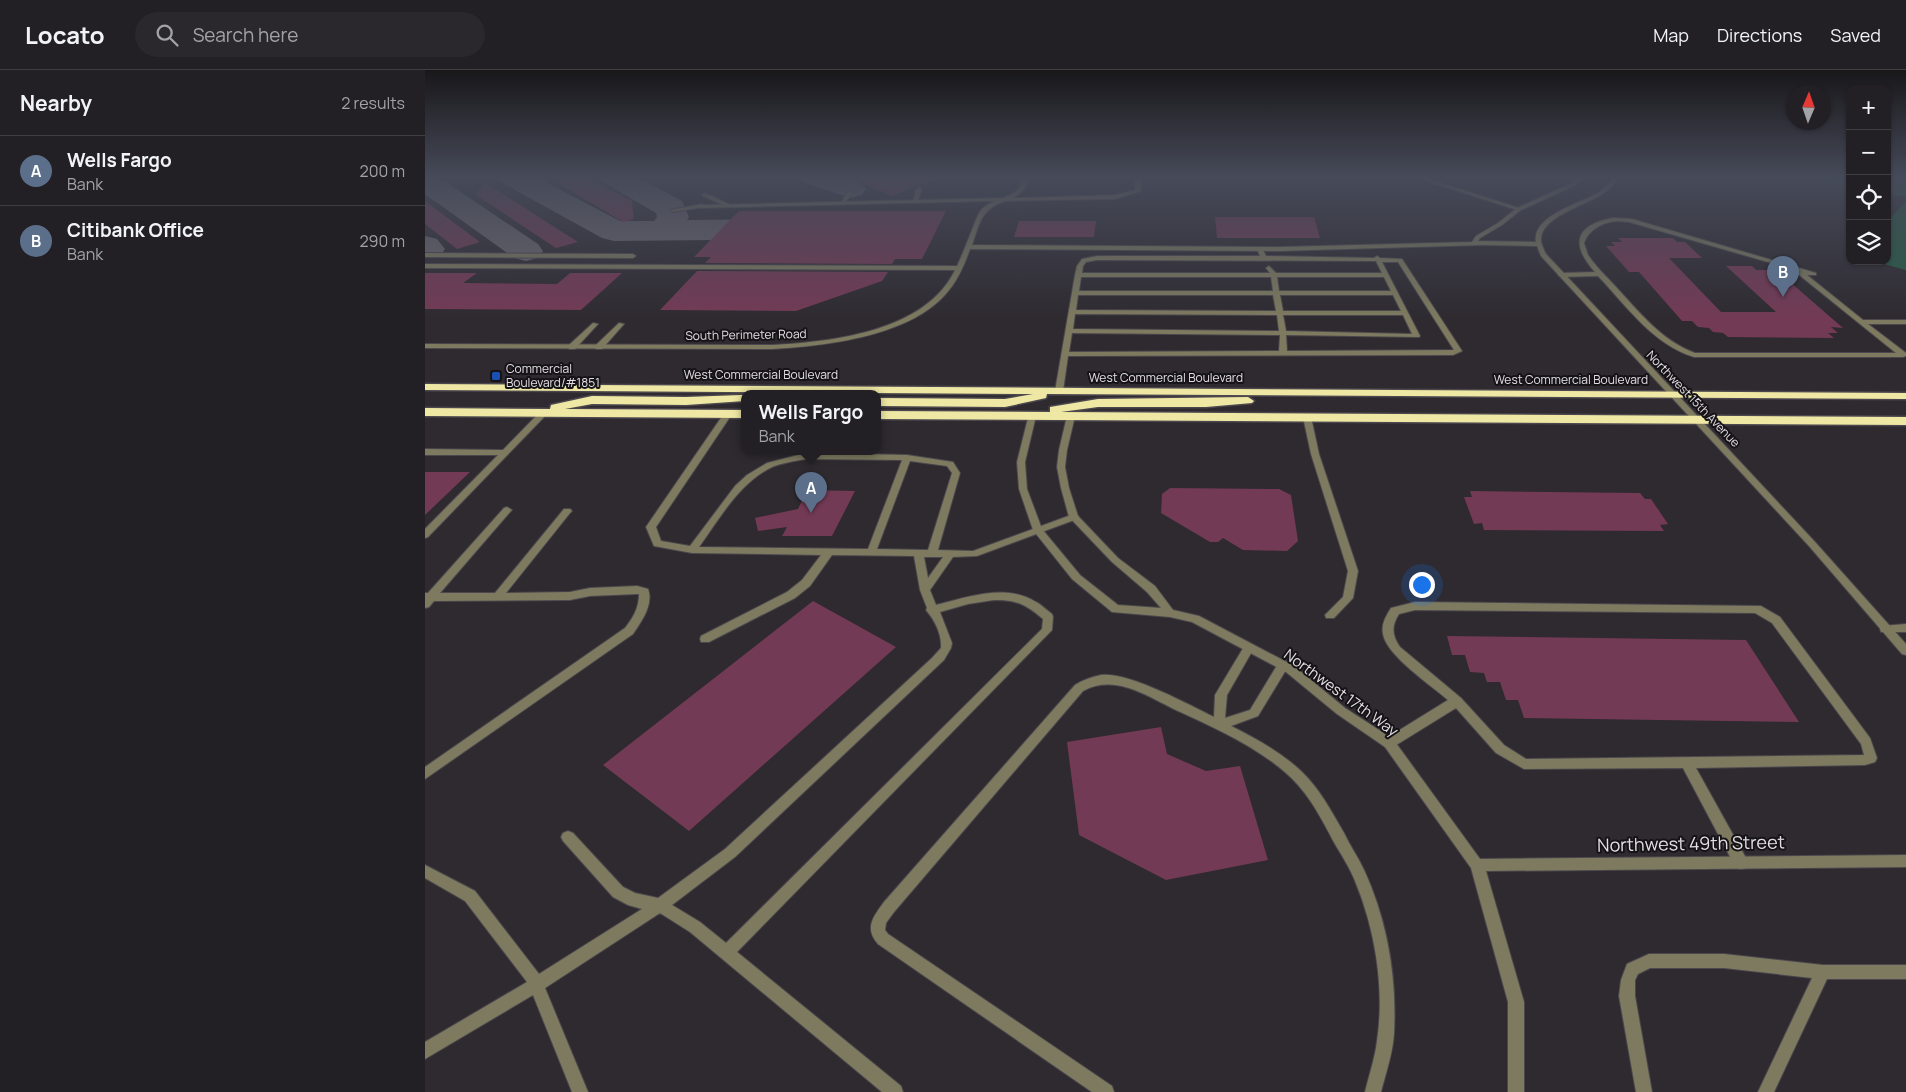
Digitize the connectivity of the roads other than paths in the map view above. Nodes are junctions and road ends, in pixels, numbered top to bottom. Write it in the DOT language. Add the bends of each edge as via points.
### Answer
graph roads {
  1 [pos="977,224"];
  2 [pos="1500,224"];
  3 [pos="1547,224"];
  4 [pos="1600,224"];
  5 [pos="1644,224"];
  6 [pos="1474,243"];
  7 [pos="1538,244"];
  8 [pos="967,247"];
  9 [pos="1260,249"];
  10 [pos="425,255"];
  11 [pos="633,256"];
  12 [pos="1264,258"];
  13 [pos="1377,258"];
  14 [pos="425,266"];
  15 [pos="958,268"];
  16 [pos="1273,273"];
  17 [pos="1079,274"];
  18 [pos="1600,274"];
  19 [pos="1385,275"];
  20 [pos="1561,276"];
  21 [pos="1276,291"];
  22 [pos="1076,293"];
  23 [pos="1395,293"];
  24 [pos="1279,311"];
  25 [pos="1073,312"];
  26 [pos="1405,313"];
  27 [pos="1862,322"];
  28 [pos="1906,322"];
  29 [pos="595,324"];
  30 [pos="621,324"];
  31 [pos="1070,331"];
  32 [pos="1283,333"];
  33 [pos="425,346"];
  34 [pos="572,346"];
  35 [pos="599,347"];
  36 [pos="1066,354"];
  37 [pos="1283,354"];
  38 [pos="1904,354"];
  39 [pos="425,387"];
  40 [pos="815,389"];
  41 [pos="806,390"];
  42 [pos="1059,391"];
  43 [pos="1309,392"];
  44 [pos="1671,394"];
  45 [pos="1906,396"];
  46 [pos="741,397"];
  47 [pos="881,402"];
  48 [pos="425,412"];
  49 [pos="543,413"];
  50 [pos="741,413"];
  51 [pos="728,414"];
  52 [pos="881,415"];
  53 [pos="1033,416"];
  54 [pos="1071,416"];
  55 [pos="1307,417"];
  56 [pos="1696,420"];
  57 [pos="1906,421"];
  58 [pos="425,452"];
  59 [pos="505,452"];
  60 [pos="907,458"];
  61 [pos="507,510"];
  62 [pos="567,511"];
  63 [pos="1074,517"];
  64 [pos="1038,530"];
  65 [pos="425,535"];
  66 [pos="692,550"];
  67 [pos="829,552"];
  68 [pos="871,552"];
  69 [pos="918,553"];
  70 [pos="932,553"];
  71 [pos="950,554"];
  72 [pos="925,590"];
  73 [pos="498,596"];
  74 [pos="427,599"];
  75 [pos="931,610"];
  76 [pos="1170,613"];
  77 [pos="1330,615"];
  78 [pos="1885,628"];
  79 [pos="1906,628"];
  80 [pos="705,639"];
  81 [pos="1249,648"];
  82 [pos="1906,651"];
  83 [pos="1283,666"];
  84 [pos="1457,701"];
  85 [pos="1219,724"];
  86 [pos="1389,742"];
  87 [pos="1687,763"];
  88 [pos="425,774"];
  89 [pos="568,837"];
  90 [pos="1906,861"];
  91 [pos="1741,863"];
  92 [pos="1477,865"];
  93 [pos="425,871"];
  94 [pos="660,905"];
  95 [pos="726,953"];
  96 [pos="1823,972"];
  97 [pos="1906,972"];
  98 [pos="536,985"];
  99 [pos="425,1051"];
  100 [pos="580,1092"];
  101 [pos="895,1092"];
  102 [pos="1106,1092"];
  103 [pos="1373,1092"];
  104 [pos="1515,1092"];
  105 [pos="1644,1092"];
  106 [pos="1765,1092"];
  1 -- 8 [label="street, South Perimeter Road"];
  2 -- 6 [label="street"];
  3 -- 7 [label="street" via="1538,234"];
  4 -- 18 [label="street" via="1585,231 1581,238 1582,251"];
  5 -- 27 [label="street" via="1814,274 1801,273"];
  6 -- 7 [label="street"];
  6 -- 9 [label="street"];
  7 -- 20 [label="street, Northwest 15th Avenue"];
  8 -- 9 [label="street"];
  8 -- 15 [label="street, South Perimeter Road"];
  9 -- 12 [label="street"];
  10 -- 11 [label="street"];
  12 -- 13 [label="street"];
  12 -- 16 [label="street"];
  12 -- 17 [label="street" via="1090,258 1082,262"];
  13 -- 19 [label="street"];
  13 -- 37 [label="street" via="1403,262 1458,351"];
  14 -- 15 [label="street"];
  15 -- 35 [label="street, South Perimeter Road" via="947,290 921,310 888,326 846,338 785,347"];
  16 -- 17 [label="street"];
  16 -- 19 [label="street"];
  16 -- 21 [label="street"];
  17 -- 22 [label="street"];
  18 -- 20 [label="street"];
  18 -- 38 [label="street" via="1669,345 1685,353"];
  19 -- 23 [label="street"];
  20 -- 44 [label="street, Northwest 15th Avenue"];
  21 -- 22 [label="street"];
  21 -- 23 [label="street"];
  21 -- 24 [label="street"];
  22 -- 25 [label="street"];
  23 -- 26 [label="street"];
  24 -- 25 [label="street"];
  24 -- 26 [label="street"];
  24 -- 32 [label="street"];
  25 -- 31 [label="street"];
  26 -- 32 [label="street" via="1417,336"];
  27 -- 28 [label="street"];
  27 -- 38 [label="street"];
  29 -- 34 [label="street"];
  30 -- 35 [label="street"];
  31 -- 32 [label="street"];
  31 -- 36 [label="street"];
  32 -- 37 [label="street"];
  33 -- 34 [label="street, South Perimeter Road"];
  34 -- 35 [label="street, South Perimeter Road"];
  36 -- 37 [label="street"];
  36 -- 42 [label="street"];
  39 -- 40 [label="highway, West Commercial Boulevard"];
  40 -- 41 [label="highway"];
  40 -- 42 [label="highway, West Commercial Boulevard"];
  42 -- 43 [label="highway, West Commercial Boulevard"];
  42 -- 47 [label="highway" via="1005,403"];
  43 -- 44 [label="highway, West Commercial Boulevard"];
  43 -- 53 [label="highway" via="1217,403 1089,404"];
  44 -- 45 [label="highway, West Commercial Boulevard"];
  44 -- 56 [label="street, Northwest 15th Avenue"];
  46 -- 49 [label="highway" via="692,401 592,400"];
  48 -- 49 [label="highway"];
  49 -- 51 [label="highway"];
  49 -- 59 [label="street"];
  50 -- 51 [label="highway"];
  51 -- 66 [label="street" via="651,527 657,544"];
  52 -- 53 [label="highway"];
  53 -- 54 [label="highway"];
  53 -- 64 [label="street, Northwest 17th Way" via="1021,470 1026,499"];
  54 -- 55 [label="highway"];
  54 -- 63 [label="street" via="1061,468"];
  55 -- 56 [label="highway"];
  55 -- 77 [label="street" via="1315,454 1353,571 1348,598"];
  56 -- 57 [label="highway"];
  56 -- 78 [label="street, Northwest 15th Avenue"];
  58 -- 59 [label="street"];
  59 -- 65 [label="street"];
  60 -- 66 [label="street" via="806,456 770,465 738,488"];
  60 -- 68 [label="street"];
  60 -- 70 [label="street" via="950,464 956,473"];
  61 -- 74 [label="street"];
  62 -- 73 [label="street"];
  63 -- 64 [label="street"];
  63 -- 76 [label="street" via="1115,560 1151,589"];
  64 -- 71 [label="street" via="974,554"];
  64 -- 76 [label="street, Northwest 17th Way" via="1076,577 1116,609"];
  66 -- 67 [label="street"];
  67 -- 68 [label="street"];
  67 -- 80 [label="street" via="806,583 791,595"];
  68 -- 69 [label="street"];
  69 -- 70 [label="street"];
  69 -- 72 [label="street"];
  70 -- 71 [label="street"];
  71 -- 72 [label="street"];
  72 -- 75 [label="street"];
  73 -- 74 [label="street"];
  73 -- 88 [label="street" via="570,596 637,590 644,592 645,597 643,608 629,631"];
  75 -- 94 [label="street" via="946,635 946,648 936,661 730,854"];
  75 -- 95 [label="street" via="986,596 1016,598 1030,603 1048,617 1049,624 1047,630"];
  76 -- 81 [label="street, Northwest 17th Way" via="1195,619"];
  78 -- 79 [label="street"];
  78 -- 82 [label="street, Northwest 15th Avenue"];
  81 -- 83 [label="street, Northwest 17th Way"];
  81 -- 85 [label="street" via="1221,694"];
  83 -- 85 [label="street" via="1254,713"];
  83 -- 86 [label="street, Northwest 17th Way" via="1341,711"];
  84 -- 86 [label="street"];
  84 -- 87 [label="street" via="1500,749 1524,764"];
  84 -- 87 [label="street" via="1389,641 1387,624 1395,611 1415,606 1757,609 1775,620 1865,742 1871,758"];
  85 -- 102 [label="street" via="1129,683 1100,679 1087,682 880,920 877,932 883,939"];
  85 -- 103 [label="street" via="1290,769 1330,820 1362,882 1385,971 1386,1036"];
  86 -- 92 [label="street, Northwest 17th Way"];
  87 -- 91 [label="street"];
  89 -- 94 [label="street" via="618,892 633,900"];
  90 -- 91 [label="street, Northwest 49th Street"];
  91 -- 92 [label="street, Northwest 49th Street"];
  92 -- 104 [label="street, Northwest 17th Way" via="1516,1002"];
  93 -- 98 [label="street" via="470,896"];
  94 -- 95 [label="street"];
  94 -- 98 [label="street"];
  95 -- 101 [label="street"];
  96 -- 97 [label="street"];
  96 -- 105 [label="street" via="1724,961 1649,962 1632,969 1627,996"];
  96 -- 106 [label="street"];
  98 -- 99 [label="street"];
  98 -- 100 [label="street"];
}
